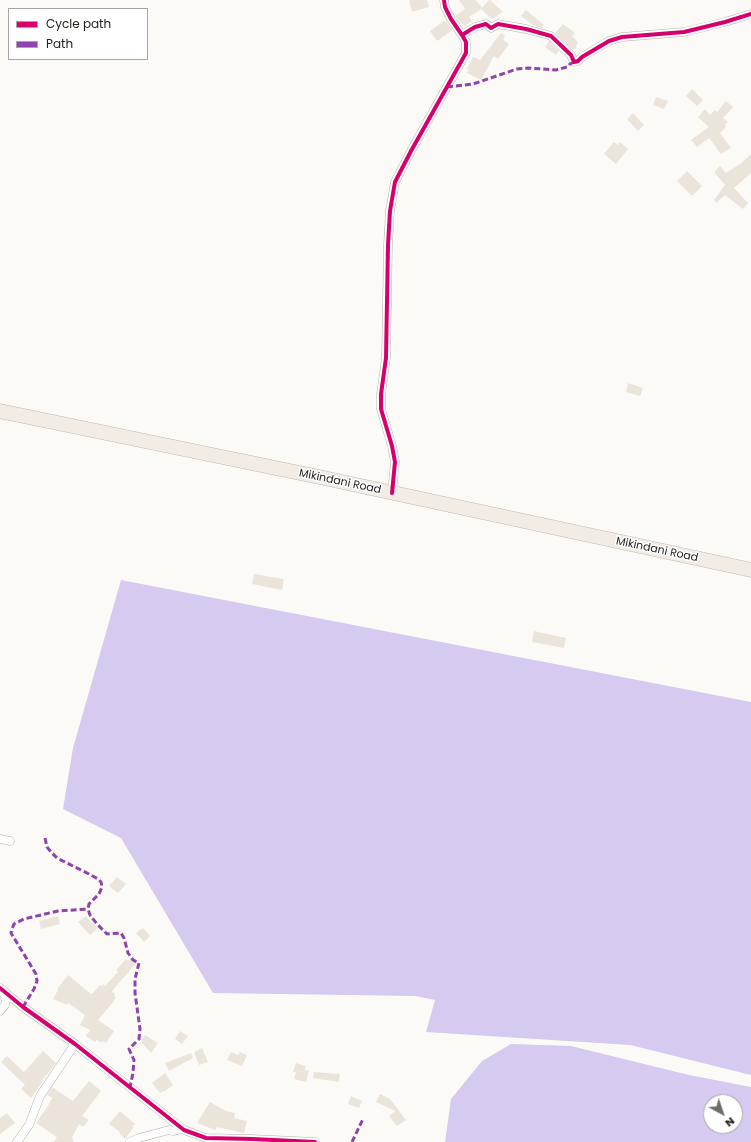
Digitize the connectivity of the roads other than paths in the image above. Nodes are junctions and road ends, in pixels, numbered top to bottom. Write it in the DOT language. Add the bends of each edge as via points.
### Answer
graph roads {
  1 [pos="444,0"];
  2 [pos="751,14"];
  3 [pos="462,34"];
  4 [pos="0,411"];
  5 [pos="392,493"];
  6 [pos="751,570"];
  7 [pos="0,839"];
  8 [pos="10,842"];
  9 [pos="2,989"];
  10 [pos="0,1011"];
  11 [pos="75,1044"];
  12 [pos="182,1129"];
  13 [pos="202,1140"];
  14 [pos="17,1142"];
  15 [pos="130,1142"];
  16 [pos="315,1142"];
  1 -- 3 [label="street" via="445,7"];
  2 -- 3 [label="street" via="684,32 609,41 574,62 571,55 550,36 526,28 498,24 491,28 486,24"];
  3 -- 5 [label="street" via="466,42 466,53 395,182 390,210 386,358 381,409 395,462"];
  4 -- 5 [label="highway, Mikindani Road"];
  5 -- 6 [label="highway, Mikindani Road"];
  7 -- 8 [label="street"];
  9 -- 10 [label="street" via="6,1001"];
  9 -- 11 [label="street" via="23,1008"];
  11 -- 12 [label="street"];
  11 -- 14 [label="street" via="40,1096 29,1125"];
  12 -- 13 [label="street"];
  12 -- 15 [label="street" via="169,1130"];
  13 -- 16 [label="street"];
}
